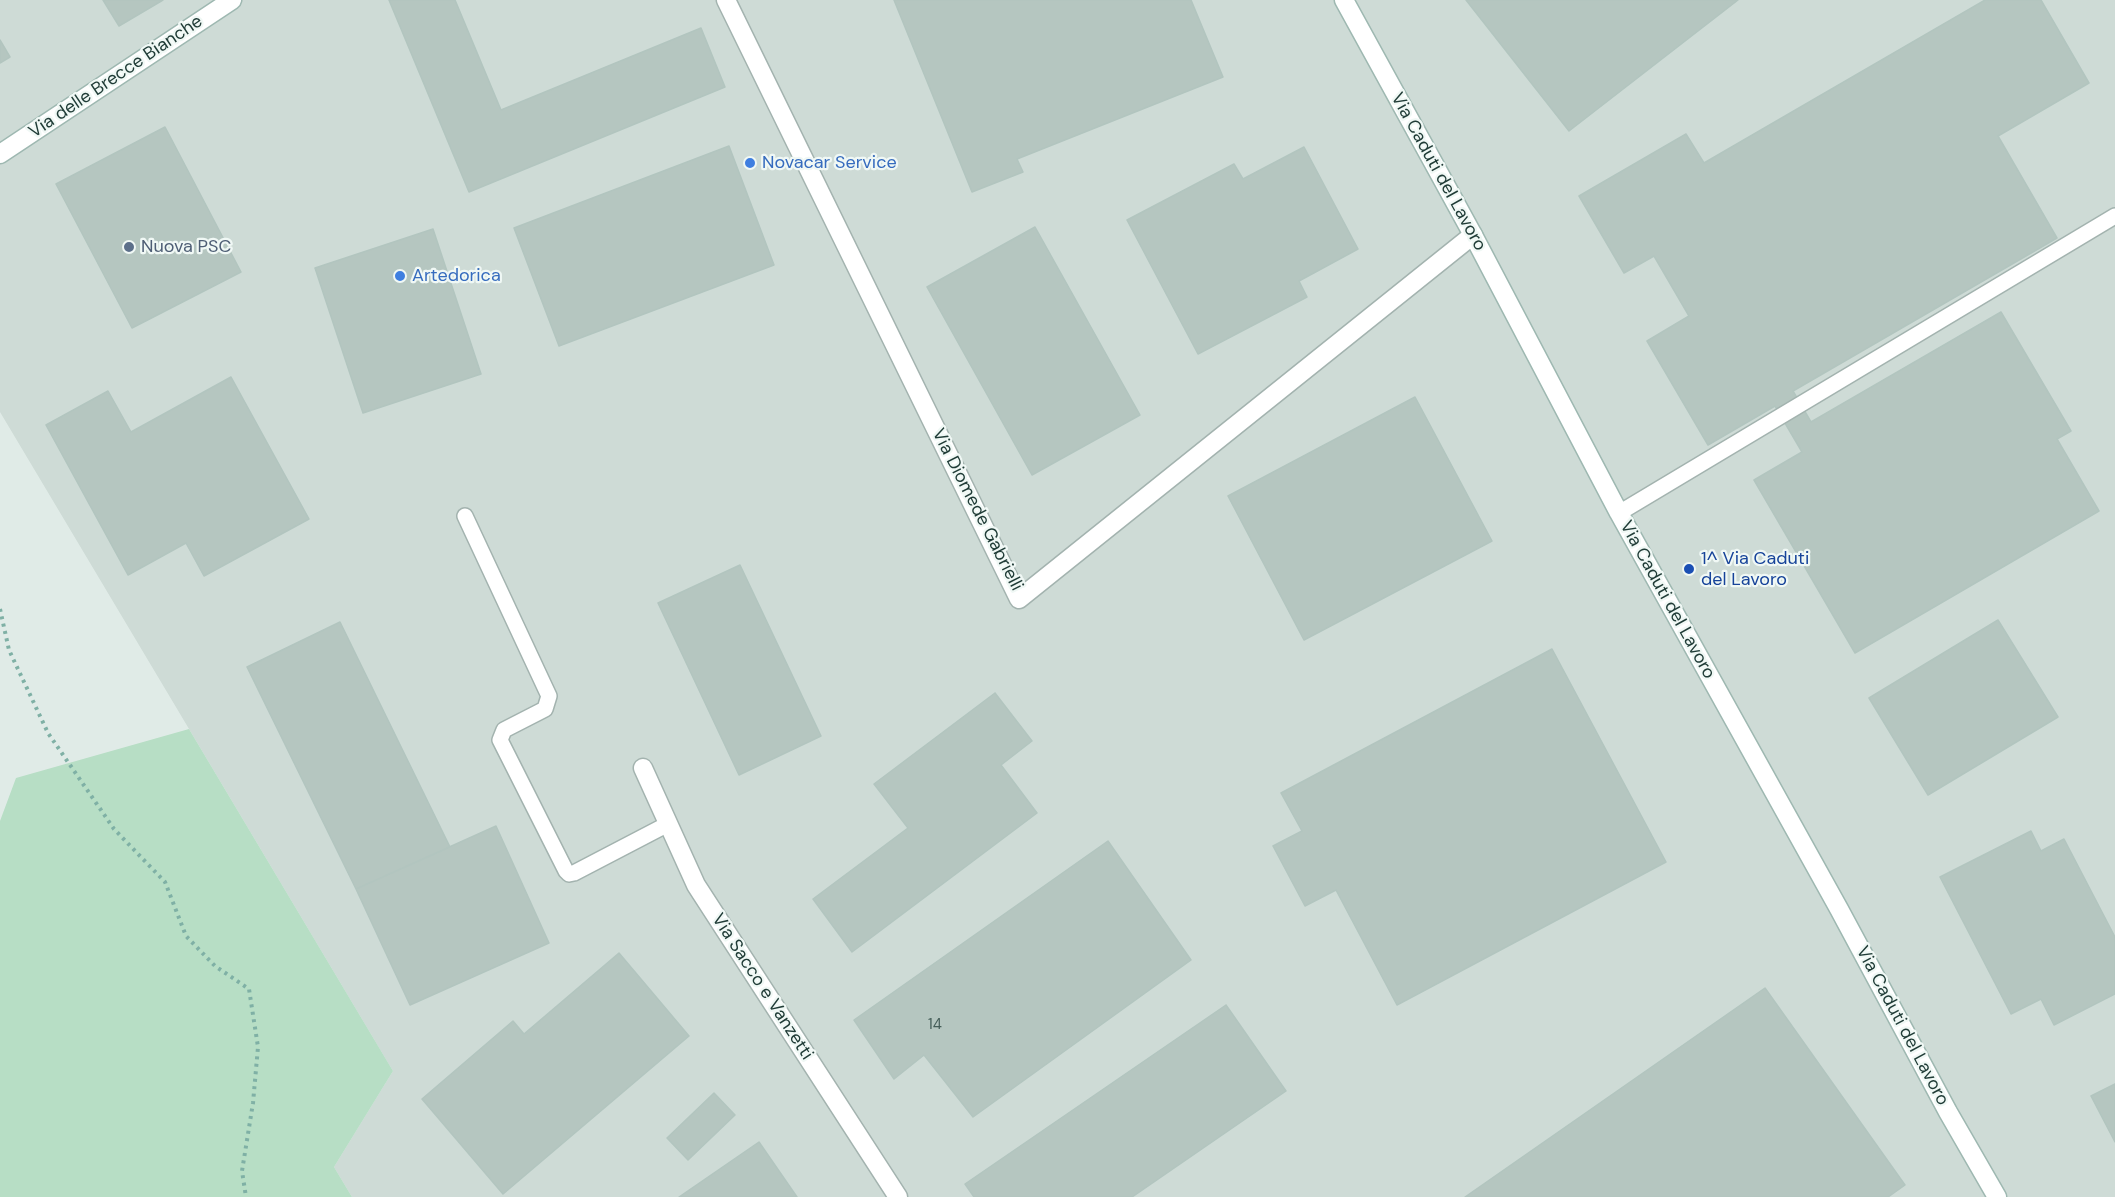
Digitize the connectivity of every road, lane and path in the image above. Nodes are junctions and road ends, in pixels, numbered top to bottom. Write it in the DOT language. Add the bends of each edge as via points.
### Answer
graph roads {
  1 [pos="232,0"];
  2 [pos="726,0"];
  3 [pos="1344,0"];
  4 [pos="0,154"];
  5 [pos="2115,216"];
  6 [pos="1473,235"];
  7 [pos="1618,513"];
  8 [pos="465,516"];
  9 [pos="0,609"];
  10 [pos="643,768"];
  11 [pos="668,824"];
  12 [pos="246,1197"];
  13 [pos="898,1197"];
  14 [pos="1997,1197"];
  1 -- 4 [label="street, Via delle Brecce Bianche"];
  2 -- 6 [label="street, Via Diomede Gabrielli" via="1019,599"];
  3 -- 6 [label="street, Via Caduti del Lavoro"];
  5 -- 7 [label="lane"];
  6 -- 7 [label="street, Via Caduti del Lavoro"];
  7 -- 14 [label="street, Via Caduti del Lavoro"];
  8 -- 11 [label="lane" via="549,696 545,709 504,730 500,740 566,871 574,873"];
  9 -- 12 [label="path" via="9,650 48,733 114,829 165,882 186,936 215,966 249,989 258,1047 242,1171"];
  10 -- 11 [label="street, Via Sacco e Vanzetti"];
  11 -- 13 [label="street, Via Sacco e Vanzetti" via="696,885"];
}
